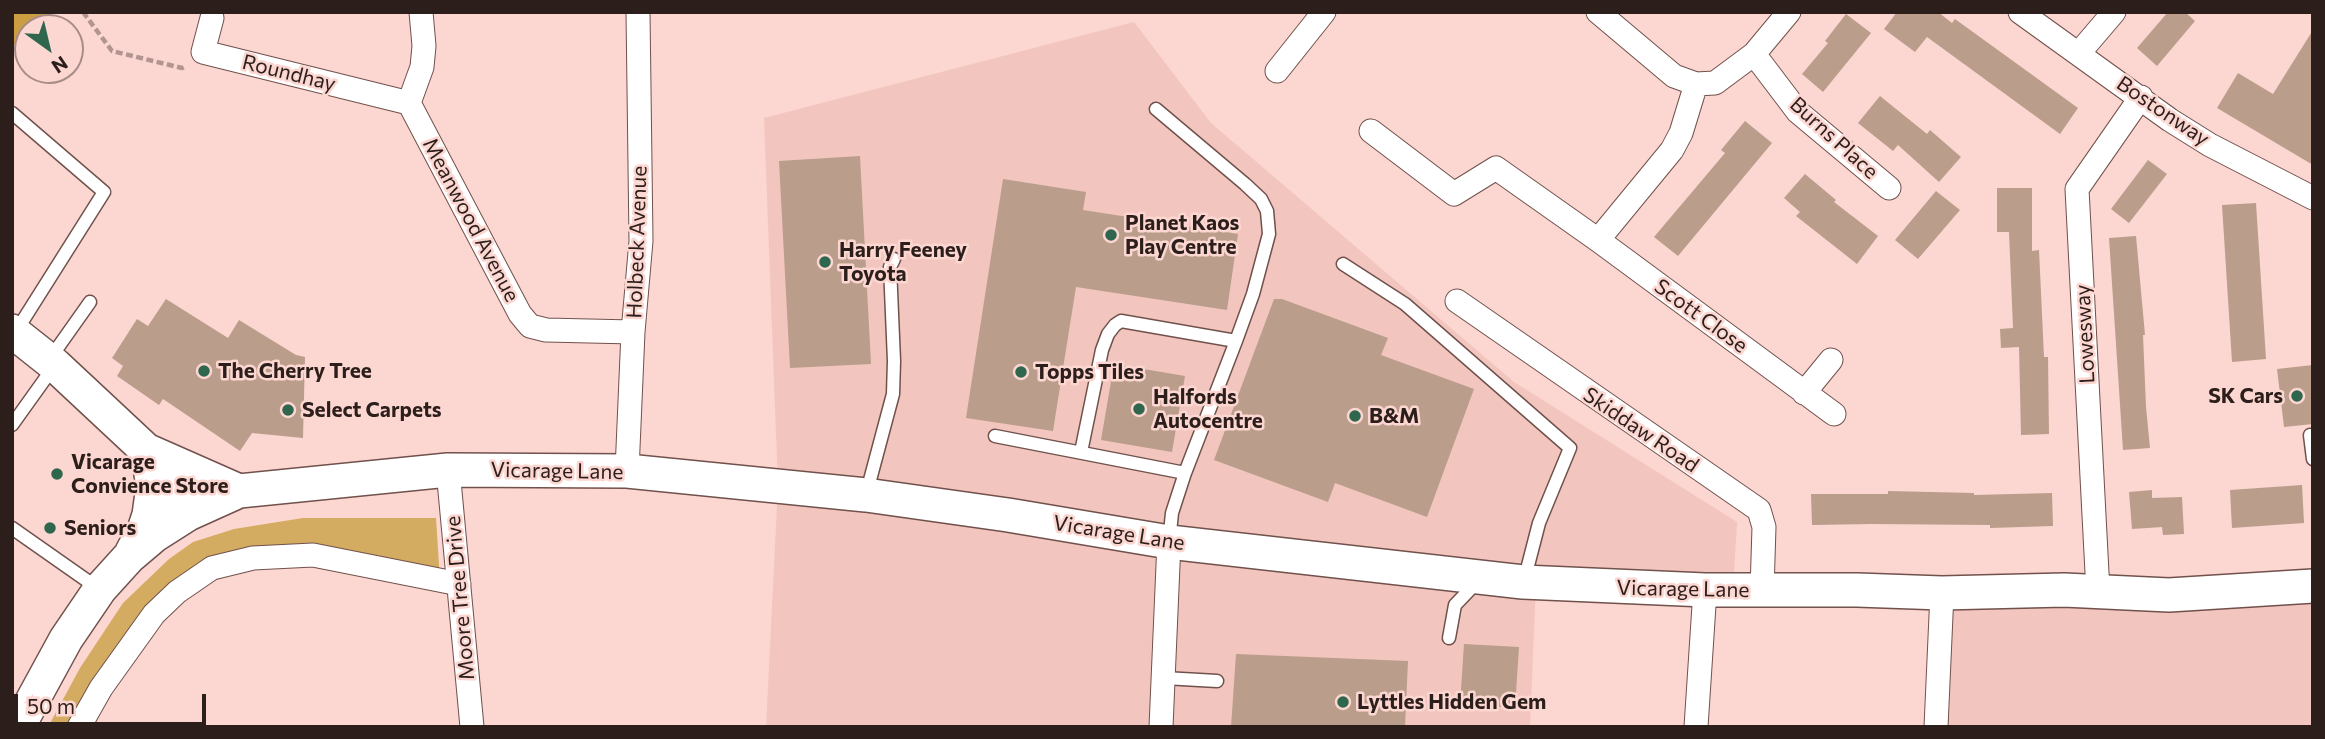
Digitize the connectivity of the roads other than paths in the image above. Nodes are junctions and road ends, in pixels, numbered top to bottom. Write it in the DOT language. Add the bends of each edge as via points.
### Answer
graph roads {
  1 [pos="421,12"];
  2 [pos="638,12"];
  3 [pos="1324,12"];
  4 [pos="1598,12"];
  5 [pos="1788,12"];
  6 [pos="2020,12"];
  7 [pos="2114,12"];
  8 [pos="212,19"];
  9 [pos="2079,53"];
  10 [pos="1754,54"];
  11 [pos="1277,71"];
  12 [pos="1696,84"];
  13 [pos="2141,97"];
  14 [pos="409,103"];
  15 [pos="1156,109"];
  16 [pos="12,113"];
  17 [pos="1371,131"];
  18 [pos="1889,188"];
  19 [pos="2313,198"];
  20 [pos="1598,240"];
  21 [pos="894,258"];
  22 [pos="1343,264"];
  23 [pos="90,302"];
  24 [pos="1457,302"];
  25 [pos="13,332"];
  26 [pos="633,332"];
  27 [pos="1236,341"];
  28 [pos="1831,360"];
  29 [pos="52,362"];
  30 [pos="1804,393"];
  31 [pos="1833,414"];
  32 [pos="12,425"];
  33 [pos="2310,435"];
  34 [pos="995,436"];
  35 [pos="146,450"];
  36 [pos="1081,452"];
  37 [pos="2313,459"];
  38 [pos="448,470"];
  39 [pos="627,471"];
  40 [pos="1185,473"];
  41 [pos="239,491"];
  42 [pos="866,495"];
  43 [pos="188,514"];
  44 [pos="12,528"];
  45 [pos="1169,542"];
  46 [pos="129,557"];
  47 [pos="1482,579"];
  48 [pos="1523,582"];
  49 [pos="459,584"];
  50 [pos="2313,586"];
  51 [pos="100,589"];
  52 [pos="1705,590"];
  53 [pos="1762,590"];
  54 [pos="2098,592"];
  55 [pos="1942,593"];
  56 [pos="1449,638"];
  57 [pos="1164,678"];
  58 [pos="1217,681"];
  59 [pos="18,727"];
  60 [pos="79,727"];
  61 [pos="472,727"];
  62 [pos="1161,727"];
  63 [pos="1696,727"];
  64 [pos="1936,727"];
  1 -- 14 [label="street" via="422,68"];
  2 -- 26 [label="street, Holbeck Avenue" via="641,241"];
  3 -- 11 [label="street"];
  4 -- 12 [label="street" via="1674,76"];
  5 -- 10 [label="street"];
  6 -- 9 [label="street, Bostonway"];
  7 -- 9 [label="street"];
  8 -- 14 [label="street, Roundhay" via="203,52"];
  9 -- 13 [label="street, Bostonway"];
  10 -- 12 [label="street" via="1715,83"];
  10 -- 18 [label="street, Burns Place" via="1798,112"];
  12 -- 20 [label="street" via="1672,150"];
  13 -- 19 [label="street, Bostonway" via="2210,145"];
  13 -- 54 [label="street, Lowesway" via="2077,189"];
  14 -- 26 [label="street, Meanwood Avenue" via="530,326"];
  15 -- 27 [label="lane" via="1245,184 1267,211 1267,245"];
  16 -- 25 [label="lane" via="104,192"];
  17 -- 20 [label="street, Scott Close" via="1454,194 1496,168"];
  20 -- 30 [label="street, Scott Close"];
  21 -- 42 [label="lane" via="890,267 893,394"];
  22 -- 48 [label="lane" via="1405,304 1570,448 1539,523"];
  23 -- 29 [label="lane"];
  24 -- 53 [label="street, Skiddaw Road" via="1759,510 1764,527"];
  25 -- 29 [label="street"];
  26 -- 39 [label="street, Holbeck Avenue"];
  27 -- 36 [label="lane" via="1131,322 1115,325 1101,350"];
  27 -- 40 [label="lane"];
  28 -- 30 [label="street"];
  29 -- 32 [label="lane"];
  29 -- 35 [label="street"];
  30 -- 31 [label="street, Scott Close"];
  33 -- 37 [label="lane"];
  34 -- 36 [label="lane"];
  35 -- 41 [label="street"];
  35 -- 43 [label="street"];
  35 -- 46 [label="street" via="153,486 149,515"];
  36 -- 40 [label="lane"];
  38 -- 39 [label="street, Vicarage Lane"];
  38 -- 41 [label="street, Vicarage Lane"];
  38 -- 49 [label="street, Moore Tree Drive"];
  39 -- 42 [label="street, Vicarage Lane"];
  40 -- 45 [label="lane" via="1172,513"];
  41 -- 43 [label="street, Vicarage Lane"];
  42 -- 45 [label="street, Vicarage Lane"];
  43 -- 46 [label="street, Vicarage Lane"];
  44 -- 51 [label="lane"];
  45 -- 47 [label="street, Vicarage Lane"];
  45 -- 57 [label="street"];
  46 -- 51 [label="street"];
  47 -- 48 [label="street, Vicarage Lane"];
  47 -- 56 [label="lane" via="1455,606"];
  48 -- 52 [label="street, Vicarage Lane"];
  49 -- 60 [label="street" via="313,555 253,558 212,568 177,592 135,639"];
  49 -- 61 [label="street, Moore Tree Drive"];
  50 -- 54 [label="street, Vicarage Lane" via="2169,595"];
  51 -- 59 [label="street" via="66,639"];
  52 -- 53 [label="street, Vicarage Lane"];
  52 -- 63 [label="street"];
  53 -- 55 [label="street, Vicarage Lane"];
  54 -- 55 [label="street, Vicarage Lane"];
  55 -- 64 [label="street"];
  57 -- 58 [label="lane"];
  57 -- 62 [label="street"];
}
